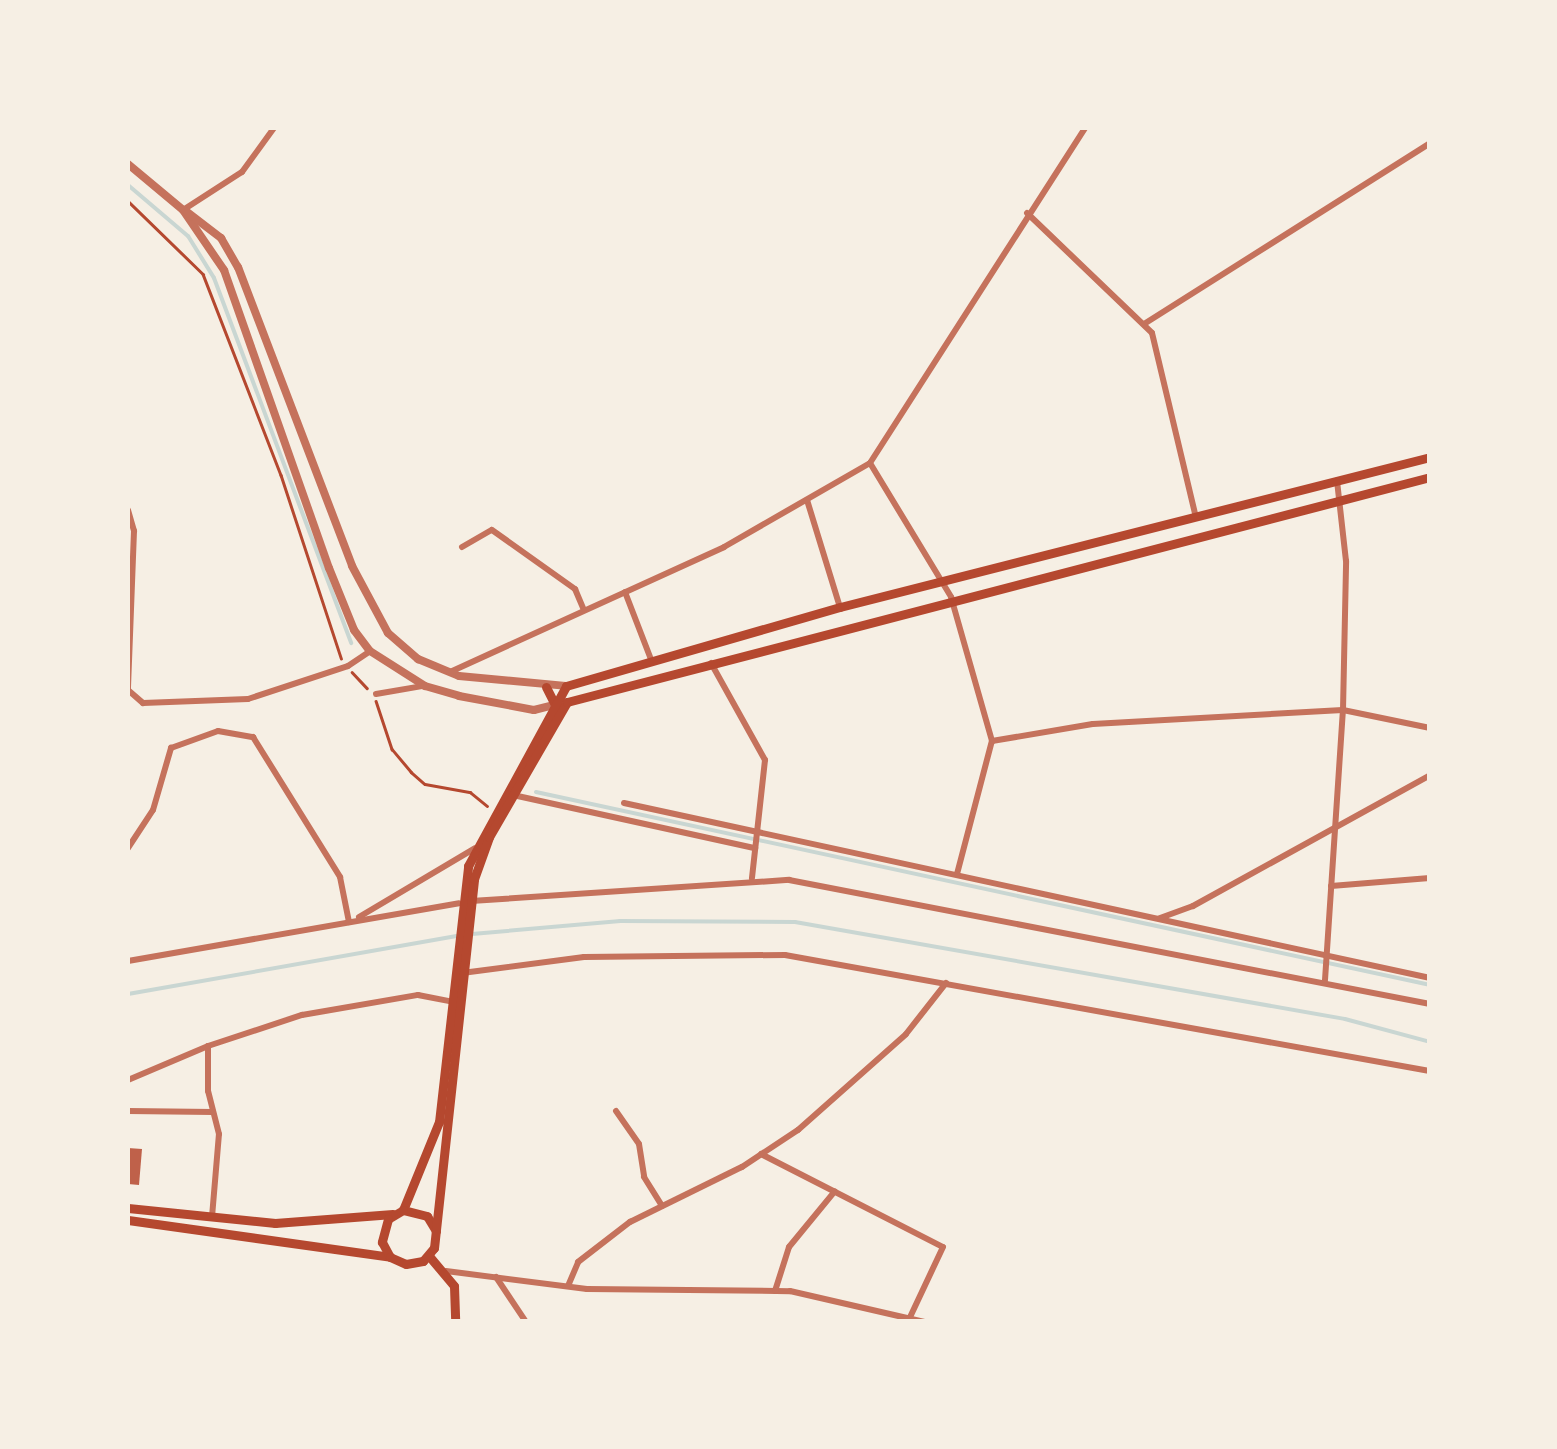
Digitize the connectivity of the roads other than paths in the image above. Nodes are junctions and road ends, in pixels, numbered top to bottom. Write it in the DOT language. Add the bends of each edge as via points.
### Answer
graph roads {
  1 [pos="274,128"];
  2 [pos="1085,128"];
  3 [pos="1430,143"];
  4 [pos="128,164"];
  5 [pos="183,210"];
  6 [pos="1027,213"];
  7 [pos="1144,324"];
  8 [pos="1430,458"];
  9 [pos="870,463"];
  10 [pos="1430,478"];
  11 [pos="1336,480"];
  12 [pos="807,500"];
  13 [pos="1338,500"];
  14 [pos="128,510"];
  15 [pos="1196,516"];
  16 [pos="462,547"];
  17 [pos="941,584"];
  18 [pos="625,592"];
  19 [pos="951,598"];
  20 [pos="840,606"];
  21 [pos="583,608"];
  22 [pos="370,651"];
  23 [pos="652,662"];
  24 [pos="710,662"];
  25 [pos="448,673"];
  26 [pos="425,686"];
  27 [pos="566,686"];
  28 [pos="546,687"];
  29 [pos="128,690"];
  30 [pos="376,694"];
  31 [pos="567,702"];
  32 [pos="555,705"];
  33 [pos="1343,710"];
  34 [pos="556,725"];
  35 [pos="1430,728"];
  36 [pos="992,741"];
  37 [pos="1430,775"];
  38 [pos="513,795"];
  39 [pos="624,803"];
  40 [pos="1335,826"];
  41 [pos="758,833"];
  42 [pos="755,846"];
  43 [pos="128,848"];
  44 [pos="475,848"];
  45 [pos="956,874"];
  46 [pos="752,878"];
  47 [pos="1430,878"];
  48 [pos="1331,886"];
  49 [pos="463,908"];
  50 [pos="1159,918"];
  51 [pos="348,922"];
  52 [pos="1326,955"];
  53 [pos="128,961"];
  54 [pos="456,975"];
  55 [pos="1430,978"];
  56 [pos="1325,980"];
  57 [pos="946,983"];
  58 [pos="449,1001"];
  59 [pos="1430,1004"];
  60 [pos="208,1046"];
  61 [pos="1430,1072"];
  62 [pos="128,1080"];
  63 [pos="128,1110"];
  64 [pos="213,1112"];
  65 [pos="616,1112"];
  66 [pos="762,1154"];
  67 [pos="834,1191"];
  68 [pos="662,1206"];
  69 [pos="128,1208"];
  70 [pos="399,1212"];
  71 [pos="212,1216"];
  72 [pos="128,1220"];
  73 [pos="436,1231"];
  74 [pos="429,1256"];
  75 [pos="390,1257"];
  76 [pos="446,1272"];
  77 [pos="496,1277"];
  78 [pos="568,1286"];
  79 [pos="775,1291"];
  80 [pos="910,1317"];
  81 [pos="455,1322"];
  82 [pos="526,1322"];
  83 [pos="924,1322"];
  1 -- 5 [label="street" via="242,172"];
  2 -- 6 [label="street"];
  3 -- 7 [label="street"];
  4 -- 5 [label="street"];
  5 -- 22 [label="street" via="224,270 329,568 354,630"];
  5 -- 25 [label="street" via="220,238 238,268 370,606 400,646"];
  6 -- 7 [label="street"];
  6 -- 9 [label="street"];
  7 -- 15 [label="street" via="1164,378"];
  8 -- 11 [label="main road"];
  9 -- 12 [label="street"];
  9 -- 17 [label="street"];
  10 -- 13 [label="main road"];
  11 -- 13 [label="street"];
  11 -- 15 [label="main road"];
  12 -- 18 [label="street"];
  12 -- 20 [label="street"];
  13 -- 19 [label="main road"];
  13 -- 33 [label="street" via="1346,561"];
  14 -- 29 [label="street" via="134,531"];
  15 -- 17 [label="main road"];
  16 -- 21 [label="street" via="492,530 575,589"];
  17 -- 19 [label="street"];
  17 -- 20 [label="main road"];
  18 -- 21 [label="street"];
  18 -- 23 [label="street"];
  19 -- 24 [label="main road"];
  19 -- 36 [label="street"];
  20 -- 23 [label="main road"];
  21 -- 25 [label="street"];
  22 -- 26 [label="street"];
  22 -- 29 [label="street" via="318,678 248,699 143,702"];
  23 -- 27 [label="main road"];
  24 -- 31 [label="main road"];
  24 -- 41 [label="street" via="765,760"];
  25 -- 28 [label="street"];
  26 -- 30 [label="street"];
  26 -- 32 [label="street" via="510,707"];
  27 -- 28 [label="street"];
  27 -- 32 [label="main road"];
  28 -- 32 [label="main road"];
  31 -- 32 [label="street"];
  31 -- 34 [label="main road"];
  32 -- 34 [label="main road"];
  32 -- 44 [label="main road"];
  33 -- 35 [label="street"];
  33 -- 36 [label="street" via="1093,724"];
  33 -- 40 [label="street"];
  34 -- 38 [label="main road"];
  36 -- 45 [label="street"];
  37 -- 40 [label="street"];
  38 -- 42 [label="street"];
  38 -- 49 [label="main road"];
  39 -- 41 [label="street"];
  40 -- 48 [label="street"];
  40 -- 50 [label="street" via="1194,906"];
  41 -- 42 [label="street"];
  41 -- 45 [label="street"];
  42 -- 46 [label="street"];
  43 -- 51 [label="street" via="153,810 171,748 218,731 254,737 340,877"];
  44 -- 49 [label="main road"];
  44 -- 51 [label="street"];
  45 -- 50 [label="street"];
  46 -- 49 [label="street"];
  46 -- 56 [label="street"];
  47 -- 48 [label="street"];
  48 -- 52 [label="street"];
  49 -- 51 [label="street"];
  49 -- 54 [label="main road"];
  50 -- 52 [label="street"];
  51 -- 53 [label="street"];
  52 -- 55 [label="street"];
  52 -- 56 [label="street"];
  54 -- 57 [label="street" via="584,956 785,956"];
  54 -- 58 [label="main road"];
  54 -- 73 [label="main road"];
  56 -- 59 [label="street"];
  57 -- 61 [label="street"];
  57 -- 66 [label="street" via="906,1034"];
  58 -- 60 [label="street" via="418,995 302,1015"];
  58 -- 70 [label="main road" via="439,1122"];
  60 -- 62 [label="street"];
  60 -- 64 [label="street"];
  63 -- 64 [label="street"];
  64 -- 71 [label="street" via="218,1134"];
  65 -- 68 [label="street" via="639,1144 644,1176"];
  66 -- 67 [label="street"];
  66 -- 68 [label="street"];
  67 -- 79 [label="street" via="789,1247"];
  67 -- 80 [label="street" via="943,1247"];
  68 -- 78 [label="street" via="578,1262"];
  69 -- 71 [label="main road"];
  70 -- 71 [label="main road" via="275,1223"];
  70 -- 73 [label="main road" via="427,1216"];
  70 -- 75 [label="main road" via="382,1234"];
  72 -- 75 [label="main road"];
  73 -- 74 [label="main road"];
  74 -- 75 [label="main road" via="406,1264"];
  74 -- 76 [label="main road"];
  76 -- 77 [label="street"];
  76 -- 81 [label="main road" via="458,1307"];
  77 -- 78 [label="street"];
  77 -- 82 [label="street"];
  78 -- 79 [label="street"];
  79 -- 80 [label="street"];
  80 -- 83 [label="street"];
}
